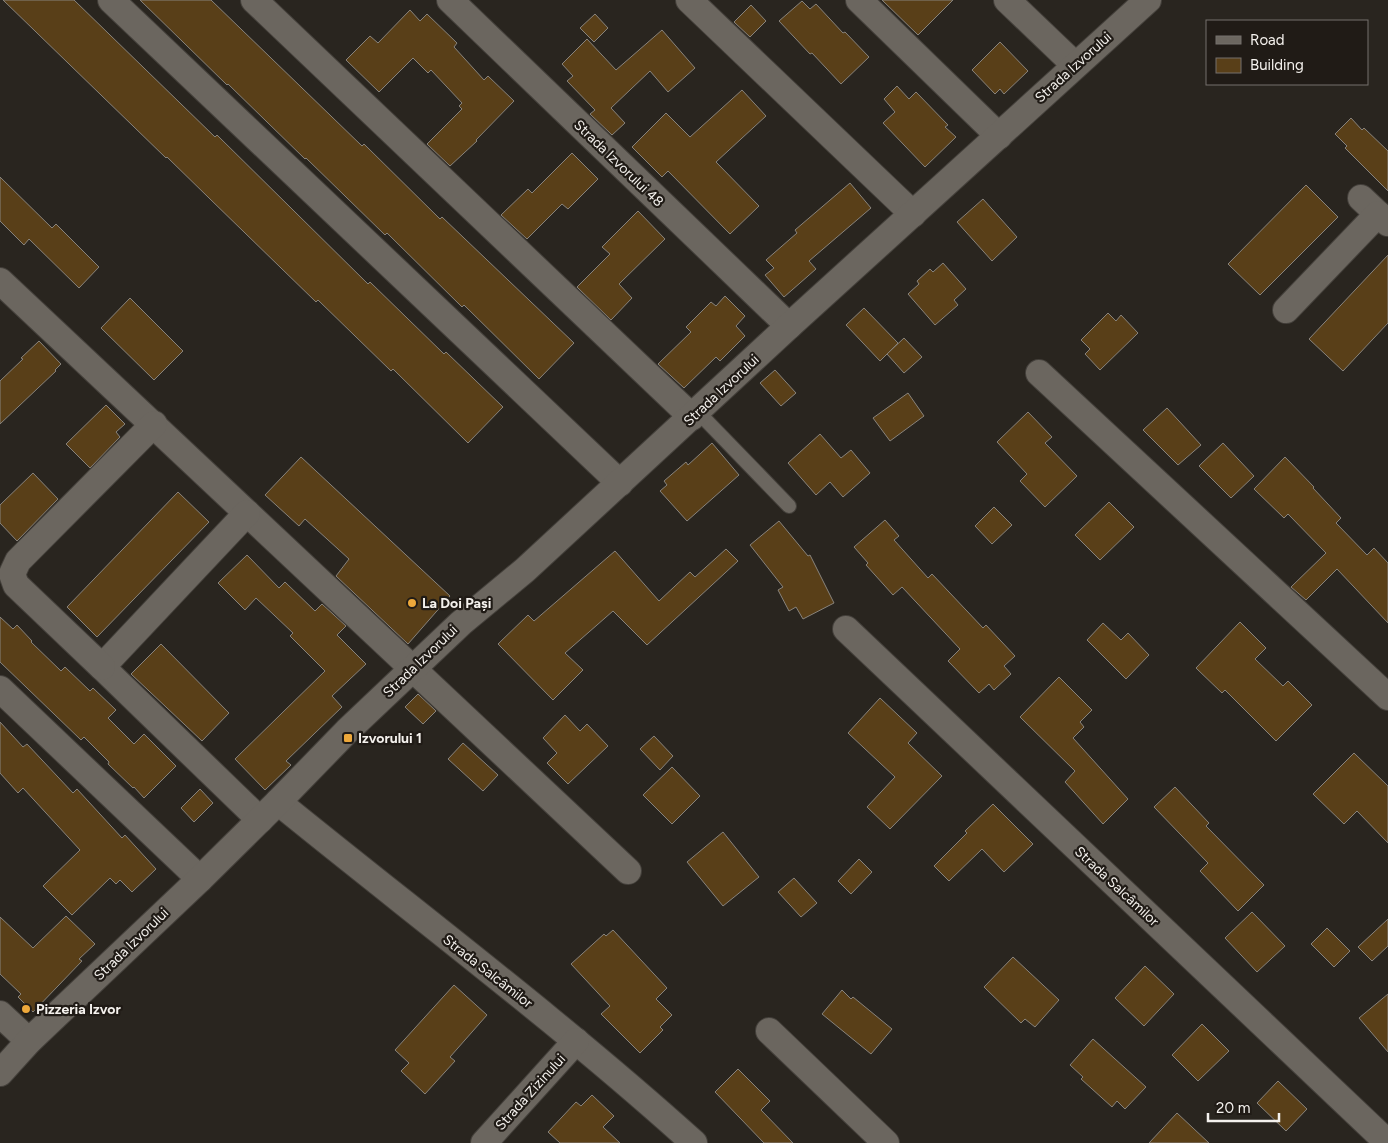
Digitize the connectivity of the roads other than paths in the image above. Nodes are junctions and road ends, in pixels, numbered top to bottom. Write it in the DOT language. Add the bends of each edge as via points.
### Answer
graph roads {
  1 [pos="111,0"];
  2 [pos="254,0"];
  3 [pos="450,0"];
  4 [pos="689,0"];
  5 [pos="859,0"];
  6 [pos="1007,0"];
  7 [pos="1148,0"];
  8 [pos="1075,65"];
  9 [pos="999,136"];
  10 [pos="1375,212"];
  11 [pos="913,214"];
  12 [pos="0,281"];
  13 [pos="1286,310"];
  14 [pos="789,326"];
  15 [pos="1039,373"];
  16 [pos="695,415"];
  17 [pos="154,424"];
  18 [pos="620,483"];
  19 [pos="789,506"];
  20 [pos="247,513"];
  21 [pos="846,630"];
  22 [pos="102,667"];
  23 [pos="412,668"];
  24 [pos="0,689"];
  25 [pos="1388,697"];
  26 [pos="269,811"];
  27 [pos="628,871"];
  28 [pos="200,879"];
  29 [pos="0,1014"];
  30 [pos="769,1031"];
  31 [pos="576,1041"];
  32 [pos="29,1042"];
  33 [pos="0,1073"];
  34 [pos="484,1143"];
  35 [pos="694,1143"];
  36 [pos="886,1143"];
  37 [pos="1388,1143"];
  1 -- 18 [label="street"];
  2 -- 16 [label="street"];
  3 -- 14 [label="street, Strada Izvorului 48"];
  4 -- 11 [label="street"];
  5 -- 9 [label="street"];
  6 -- 8 [label="street"];
  7 -- 8 [label="street, Strada Izvorului"];
  8 -- 9 [label="street, Strada Izvorului"];
  9 -- 11 [label="street, Strada Izvorului"];
  10 -- 13 [label="street"];
  11 -- 14 [label="street, Strada Izvorului"];
  12 -- 17 [label="street"];
  14 -- 16 [label="street, Strada Izvorului"];
  15 -- 25 [label="street"];
  16 -- 18 [label="street, Strada Izvorului"];
  16 -- 19 [label="lane"];
  17 -- 20 [label="street"];
  17 -- 22 [label="street, Strada Salcâmilor" via="18,561 12,574 16,586"];
  18 -- 23 [label="street, Strada Izvorului" via="526,570"];
  20 -- 22 [label="street"];
  20 -- 23 [label="street"];
  21 -- 37 [label="street, Strada Salcâmilor"];
  22 -- 26 [label="street, Strada Salcâmilor"];
  23 -- 26 [label="street, Strada Izvorului"];
  23 -- 27 [label="street"];
  24 -- 28 [label="street"];
  26 -- 28 [label="street, Strada Izvorului"];
  26 -- 31 [label="street, Strada Salcâmilor" via="379,885"];
  28 -- 32 [label="street, Strada Izvorului"];
  29 -- 32 [label="street"];
  30 -- 36 [label="street"];
  31 -- 34 [label="street, Strada Zizinului"];
  31 -- 35 [label="street, Strada Salcâmilor"];
  32 -- 33 [label="street, Strada Izvorului"];
}
